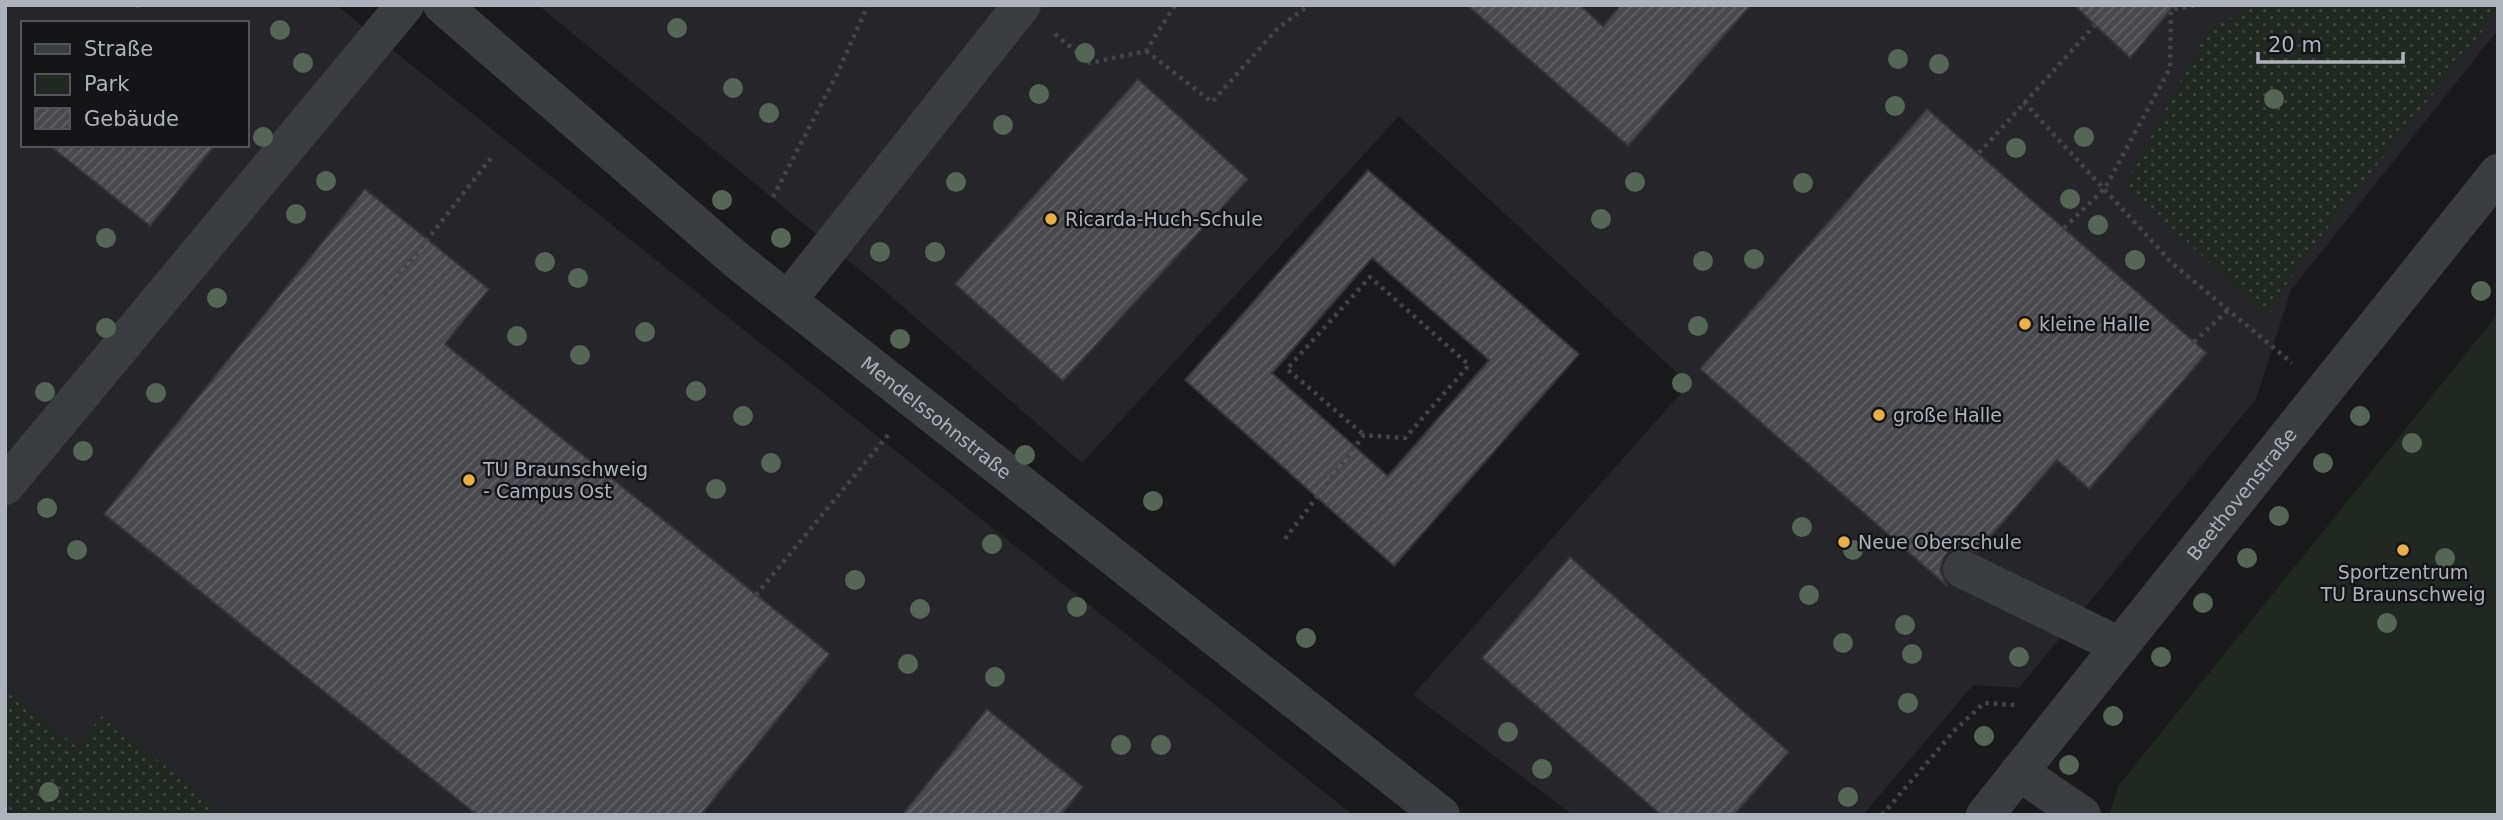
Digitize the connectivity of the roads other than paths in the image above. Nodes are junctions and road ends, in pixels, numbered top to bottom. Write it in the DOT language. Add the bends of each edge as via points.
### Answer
graph roads {
  1 [pos="405,5"];
  2 [pos="442,5"];
  3 [pos="1021,6"];
  4 [pos="2498,173"];
  5 [pos="788,300"];
  6 [pos="5,486"];
  7 [pos="1962,569"];
  8 [pos="2120,646"];
  9 [pos="2019,772"];
  10 [pos="1441,815"];
  11 [pos="1985,815"];
  12 [pos="2082,815"];
  1 -- 6 [label="street"];
  2 -- 5 [label="street, Mendelssohnstraße"];
  3 -- 5 [label="street"];
  4 -- 8 [label="street, Beethovenstraße"];
  5 -- 10 [label="street, Mendelssohnstraße"];
  7 -- 8 [label="street"];
  8 -- 9 [label="street, Beethovenstraße"];
  9 -- 11 [label="street, Beethovenstraße"];
  9 -- 12 [label="street"];
}
